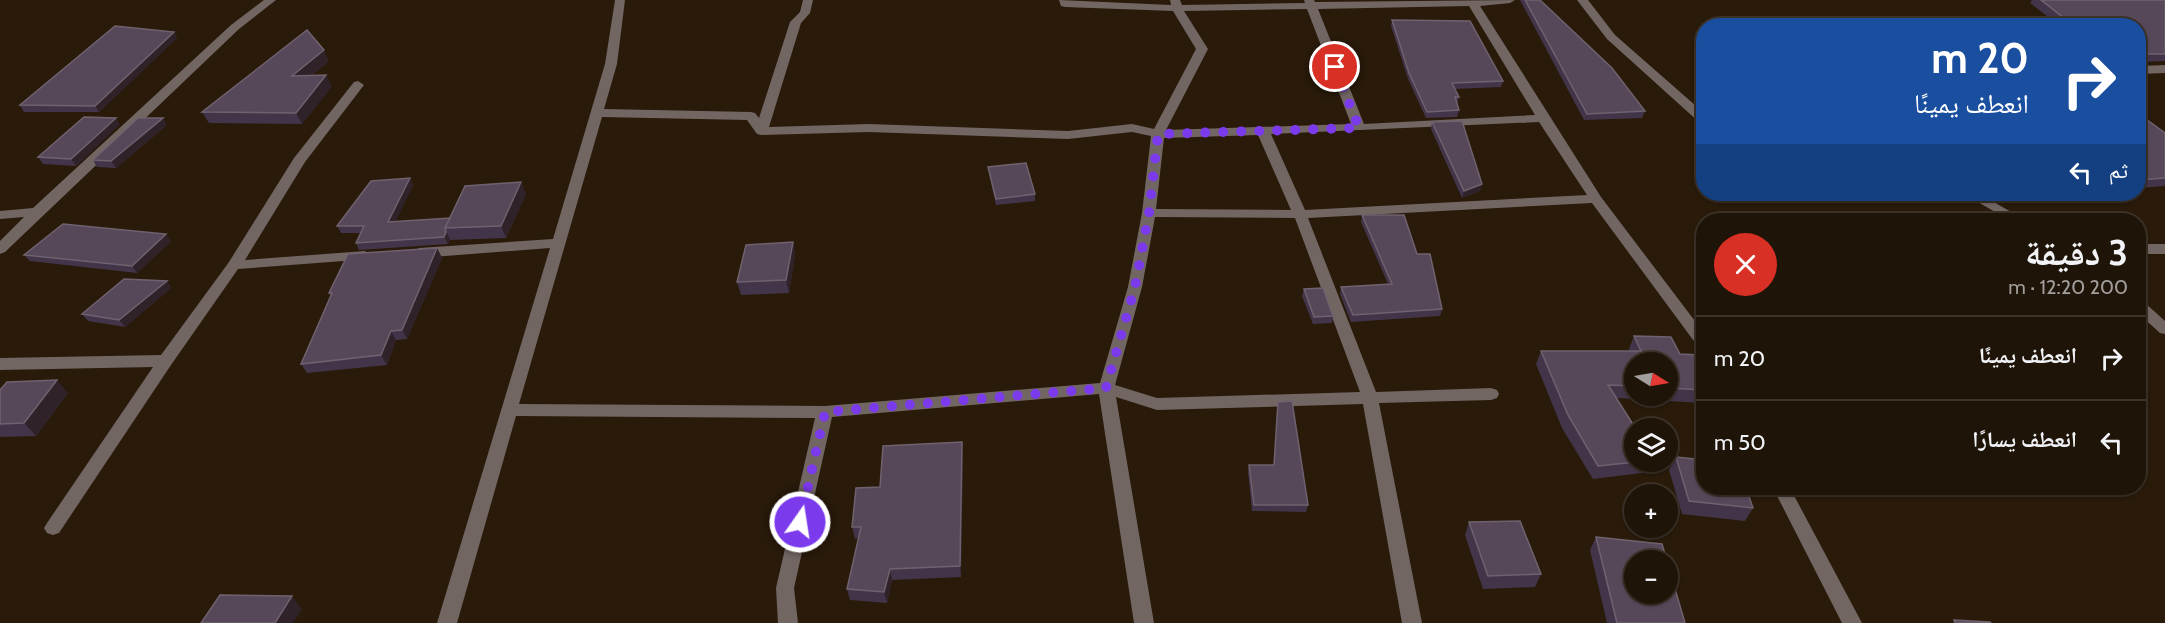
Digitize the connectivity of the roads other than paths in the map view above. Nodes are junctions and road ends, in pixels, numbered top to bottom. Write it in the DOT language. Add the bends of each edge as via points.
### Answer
graph roads {
  1 [pos="271,0"];
  2 [pos="620,0"];
  3 [pos="808,0"];
  4 [pos="1064,0"];
  5 [pos="1510,0"];
  6 [pos="1581,0"];
  7 [pos="1471,1"];
  8 [pos="1311,3"];
  9 [pos="1176,4"];
  10 [pos="2165,69"];
  11 [pos="2146,70"];
  12 [pos="358,85"];
  13 [pos="597,112"];
  14 [pos="1696,113"];
  15 [pos="1543,118"];
  16 [pos="1359,128"];
  17 [pos="761,131"];
  18 [pos="1263,131"];
  19 [pos="1158,134"];
  20 [pos="1596,199"];
  21 [pos="1984,201"];
  22 [pos="37,212"];
  23 [pos="1149,213"];
  24 [pos="2005,213"];
  25 [pos="1300,214"];
  26 [pos="0,215"];
  27 [pos="558,243"];
  28 [pos="0,249"];
  29 [pos="2146,249"];
  30 [pos="2165,249"];
  31 [pos="408,253"];
  32 [pos="385,255"];
  33 [pos="234,266"];
  34 [pos="2146,312"];
  35 [pos="2146,325"];
  36 [pos="2162,326"];
  37 [pos="1696,333"];
  38 [pos="165,361"];
  39 [pos="0,364"];
  40 [pos="1106,388"];
  41 [pos="1491,394"];
  42 [pos="1370,398"];
  43 [pos="510,410"];
  44 [pos="825,412"];
  45 [pos="1785,495"];
  46 [pos="53,528"];
  47 [pos="447,623"];
  48 [pos="788,623"];
  49 [pos="1144,623"];
  50 [pos="1412,623"];
  51 [pos="1852,623"];
  1 -- 22 [label="street" via="236,27"];
  2 -- 13 [label="street" via="611,64"];
  3 -- 17 [label="street" via="805,13 796,22"];
  4 -- 9 [label="street" via="1065,4"];
  5 -- 7 [label="street"];
  6 -- 14 [label="street" via="1611,37"];
  7 -- 8 [label="street"];
  7 -- 15 [label="street"];
  8 -- 9 [label="street"];
  8 -- 16 [label="street"];
  9 -- 19 [label="street" via="1202,49"];
  10 -- 11 [label="street"];
  12 -- 33 [label="street" via="299,161"];
  13 -- 17 [label="street" via="751,116"];
  13 -- 27 [label="street"];
  15 -- 16 [label="street"];
  15 -- 20 [label="street"];
  16 -- 18 [label="street"];
  17 -- 19 [label="street" via="869,128 1068,135 1132,128"];
  18 -- 19 [label="street"];
  18 -- 25 [label="street"];
  19 -- 23 [label="street"];
  20 -- 25 [label="street"];
  20 -- 37 [label="street"];
  21 -- 24 [label="street"];
  22 -- 26 [label="street"];
  22 -- 28 [label="street"];
  23 -- 25 [label="street"];
  23 -- 40 [label="street" via="1135,287"];
  25 -- 42 [label="street"];
  27 -- 31 [label="street"];
  27 -- 43 [label="street"];
  29 -- 30 [label="street"];
  32 -- 33 [label="street"];
  33 -- 38 [label="street"];
  34 -- 36 [label="street"];
  35 -- 36 [label="street"];
  38 -- 39 [label="street"];
  38 -- 46 [label="street"];
  40 -- 42 [label="street" via="1157,404"];
  40 -- 44 [label="street"];
  40 -- 49 [label="street"];
  41 -- 42 [label="street"];
  42 -- 50 [label="street"];
  43 -- 44 [label="street"];
  43 -- 47 [label="street"];
  44 -- 48 [label="street" via="785,588"];
  45 -- 51 [label="street"];
}
